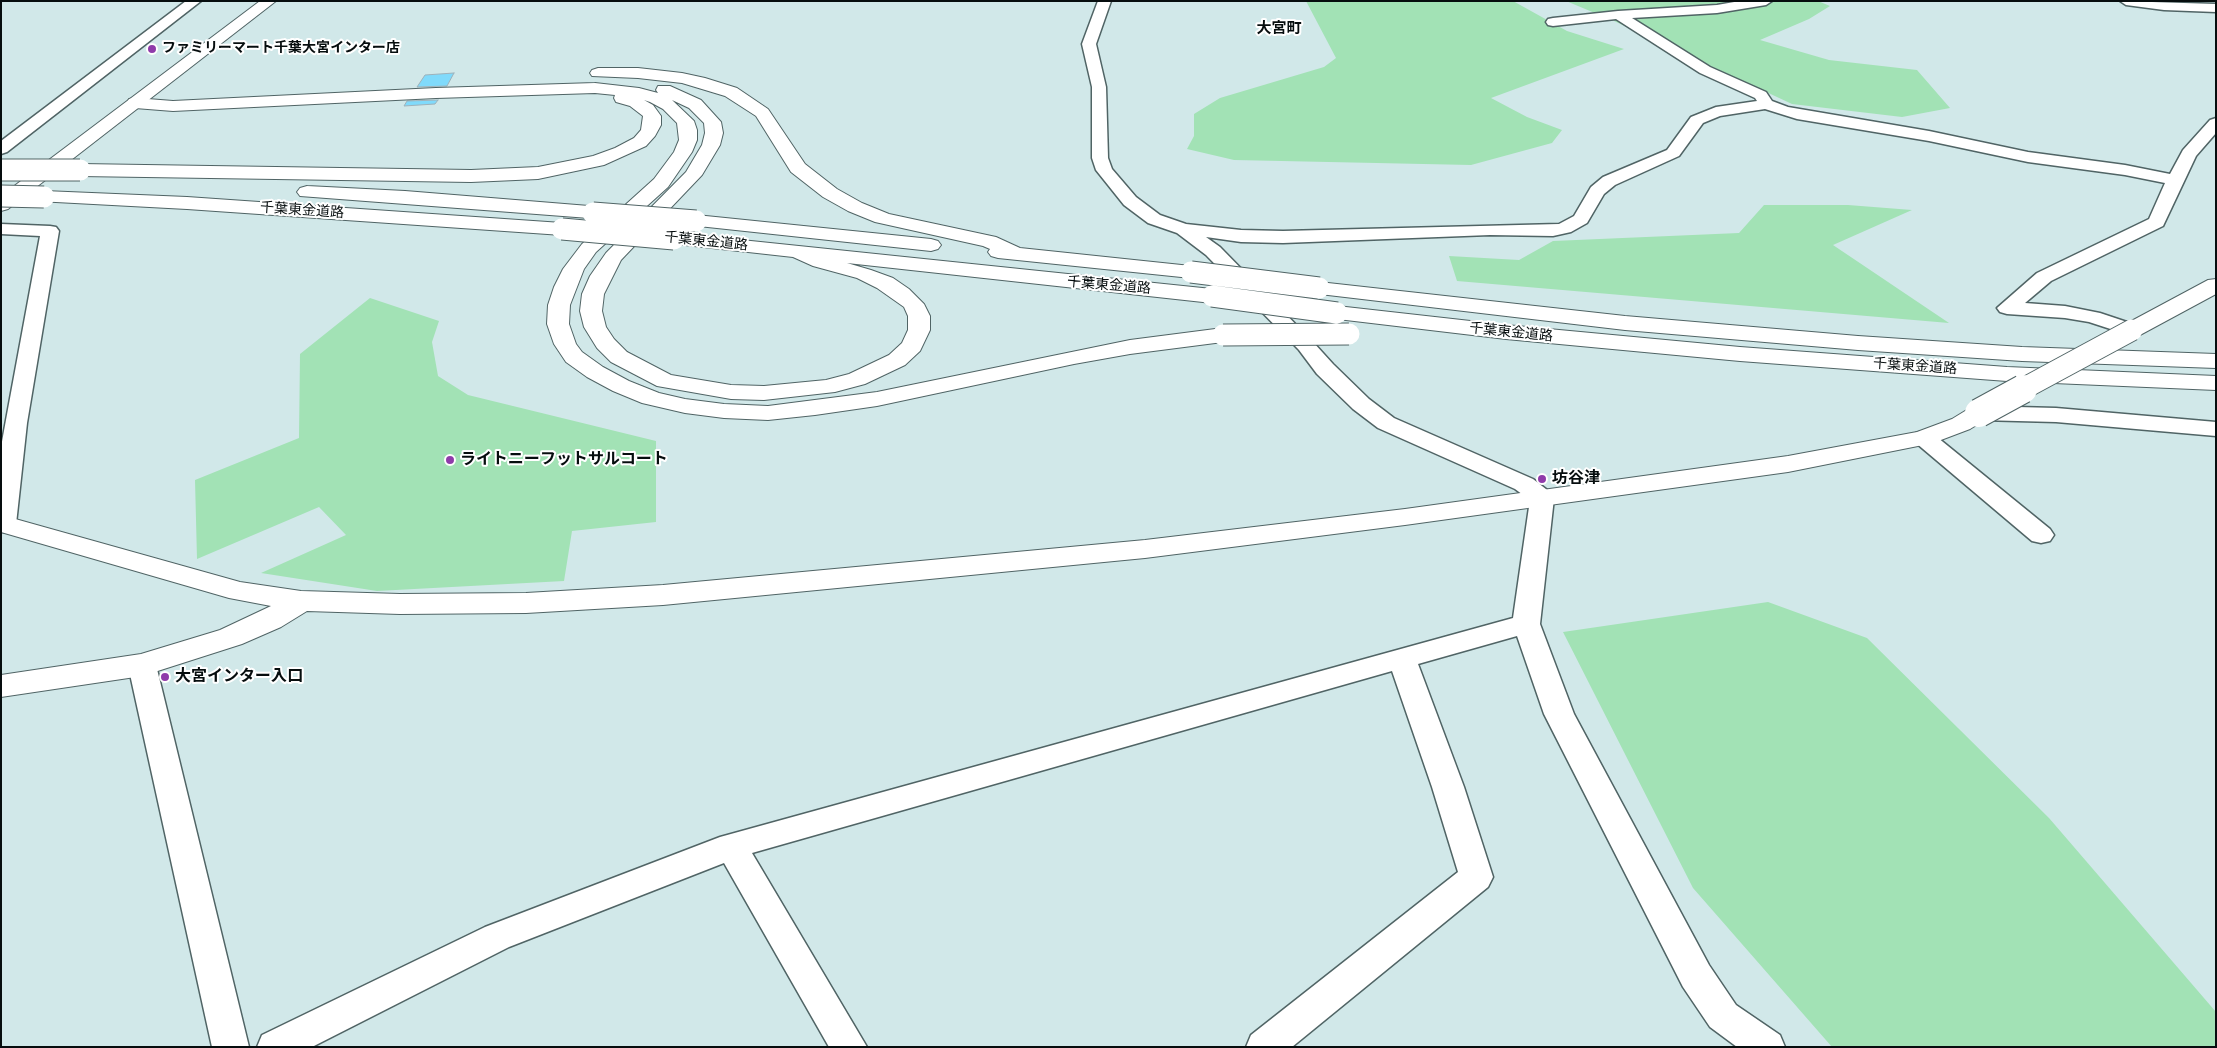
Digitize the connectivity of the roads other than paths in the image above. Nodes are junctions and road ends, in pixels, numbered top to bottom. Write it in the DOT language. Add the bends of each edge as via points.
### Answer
graph roads {
  1 [pos="195,1"];
  2 [pos="270,1"];
  3 [pos="1106,1"];
  4 [pos="1766,1"];
  5 [pos="2126,1"];
  6 [pos="2216,8"];
  7 [pos="1618,15"];
  8 [pos="1553,22"];
  9 [pos="575,81"];
  10 [pos="135,103"];
  11 [pos="1766,104"];
  12 [pos="2216,123"];
  13 [pos="1,149"];
  14 [pos="1,170"];
  15 [pos="75,177"];
  16 [pos="2175,180"];
  17 [pos="1,182"];
  18 [pos="1,196"];
  19 [pos="1,205"];
  20 [pos="1,228"];
  21 [pos="1183,229"];
  22 [pos="797,251"];
  23 [pos="1016,254"];
  24 [pos="2216,285"];
  25 [pos="2132,330"];
  26 [pos="2216,361"];
  27 [pos="2139,380"];
  28 [pos="2216,383"];
  29 [pos="1979,413"];
  30 [pos="2216,429"];
  31 [pos="1924,438"];
  32 [pos="1542,498"];
  33 [pos="2,523"];
  34 [pos="2041,535"];
  35 [pos="301,601"];
  36 [pos="1526,624"];
  37 [pos="1402,660"];
  38 [pos="142,665"];
  39 [pos="1,686"];
  40 [pos="731,846"];
  41 [pos="231,1047"];
  42 [pos="275,1047"];
  43 [pos="849,1047"];
  44 [pos="1264,1047"];
  45 [pos="1767,1047"];
  1 -- 13 [label="street"];
  2 -- 10 [label="main road"];
  3 -- 21 [label="street" via="1089,44 1099,87 1100,158 1104,170 1130,201 1154,220"];
  4 -- 7 [label="street" via="1717,9"];
  5 -- 6 [label="street"];
  7 -- 8 [label="street"];
  7 -- 11 [label="street" via="1705,70 1761,95"];
  9 -- 10 [label="main road" via="436,93 173,106"];
  9 -- 15 [label="main road" via="636,102 652,116 649,132 640,142 598,160 546,172 503,176"];
  9 -- 22 [label="main road" via="651,86 683,97 706,113 714,133 711,145 693,175 613,257 593,294 591,311 594,327 619,357 666,380 731,392 764,394 826,387 858,379 897,360 912,346 919,330 919,316 913,304 901,294 864,274 820,262"];
  9 -- 23 [label="main road" via="610,72 663,75 699,81 731,92 762,113 798,168 830,193 882,218 988,241"];
  9 -- 27 [label="main road, bridge" via="595,88 656,98 679,113 688,130 685,146 675,166 661,183 589,248 574,269 559,305 558,324 574,357 604,377 644,395 686,406 768,413 815,408 877,399 1074,357 1223,335 1349,334 1610,356 1995,381"];
  10 -- 19 [label="main road"];
  11 -- 16 [label="street" via="1797,114 1929,136 2028,157"];
  11 -- 21 [label="street" via="1716,112 1697,120 1673,153 1609,181 1597,191 1581,218 1553,231 1283,237"];
  12 -- 16 [label="street" via="2190,154"];
  14 -- 15 [label="main road, bridge"];
  15 -- 17 [label="main road, 千葉東金道路"];
  15 -- 23 [label="main road, 千葉東金道路, bridge" via="406,197 696,221"];
  16 -- 25 [label="street" via="2157,222 2044,277 2006,308 2065,312"];
  18 -- 22 [label="main road, 千葉東金道路, bridge" via="187,203 562,229"];
  20 -- 33 [label="street" via="50,232"];
  21 -- 32 [label="street" via="1213,251 1306,346 1324,369 1386,423 1524,484"];
  22 -- 27 [label="main road, 千葉東金道路, bridge" via="1212,296 1516,334 2008,374"];
  23 -- 26 [label="main road, 千葉東金道路, bridge" via="1625,322 2022,354"];
  24 -- 25 [label="main road"];
  25 -- 29 [label="main road, bridge"];
  27 -- 28 [label="main road, 千葉東金道路"];
  29 -- 30 [label="street" via="2056,415"];
  29 -- 31 [label="main road" via="1961,424"];
  31 -- 32 [label="main road" via="1788,464"];
  31 -- 34 [label="street"];
  32 -- 35 [label="main road" via="1145,549 663,595 526,603"];
  32 -- 36 [label="street"];
  33 -- 35 [label="main road" via="239,591"];
  35 -- 38 [label="main road" via="270,620 231,637"];
  36 -- 37 [label="street"];
  36 -- 45 [label="street" via="1560,714 1696,976 1722,1016"];
  37 -- 40 [label="street"];
  37 -- 44 [label="street" via="1448,787 1476,877"];
  38 -- 39 [label="main road"];
  38 -- 41 [label="street"];
  40 -- 42 [label="street" via="497,937"];
  40 -- 43 [label="street"];
}
